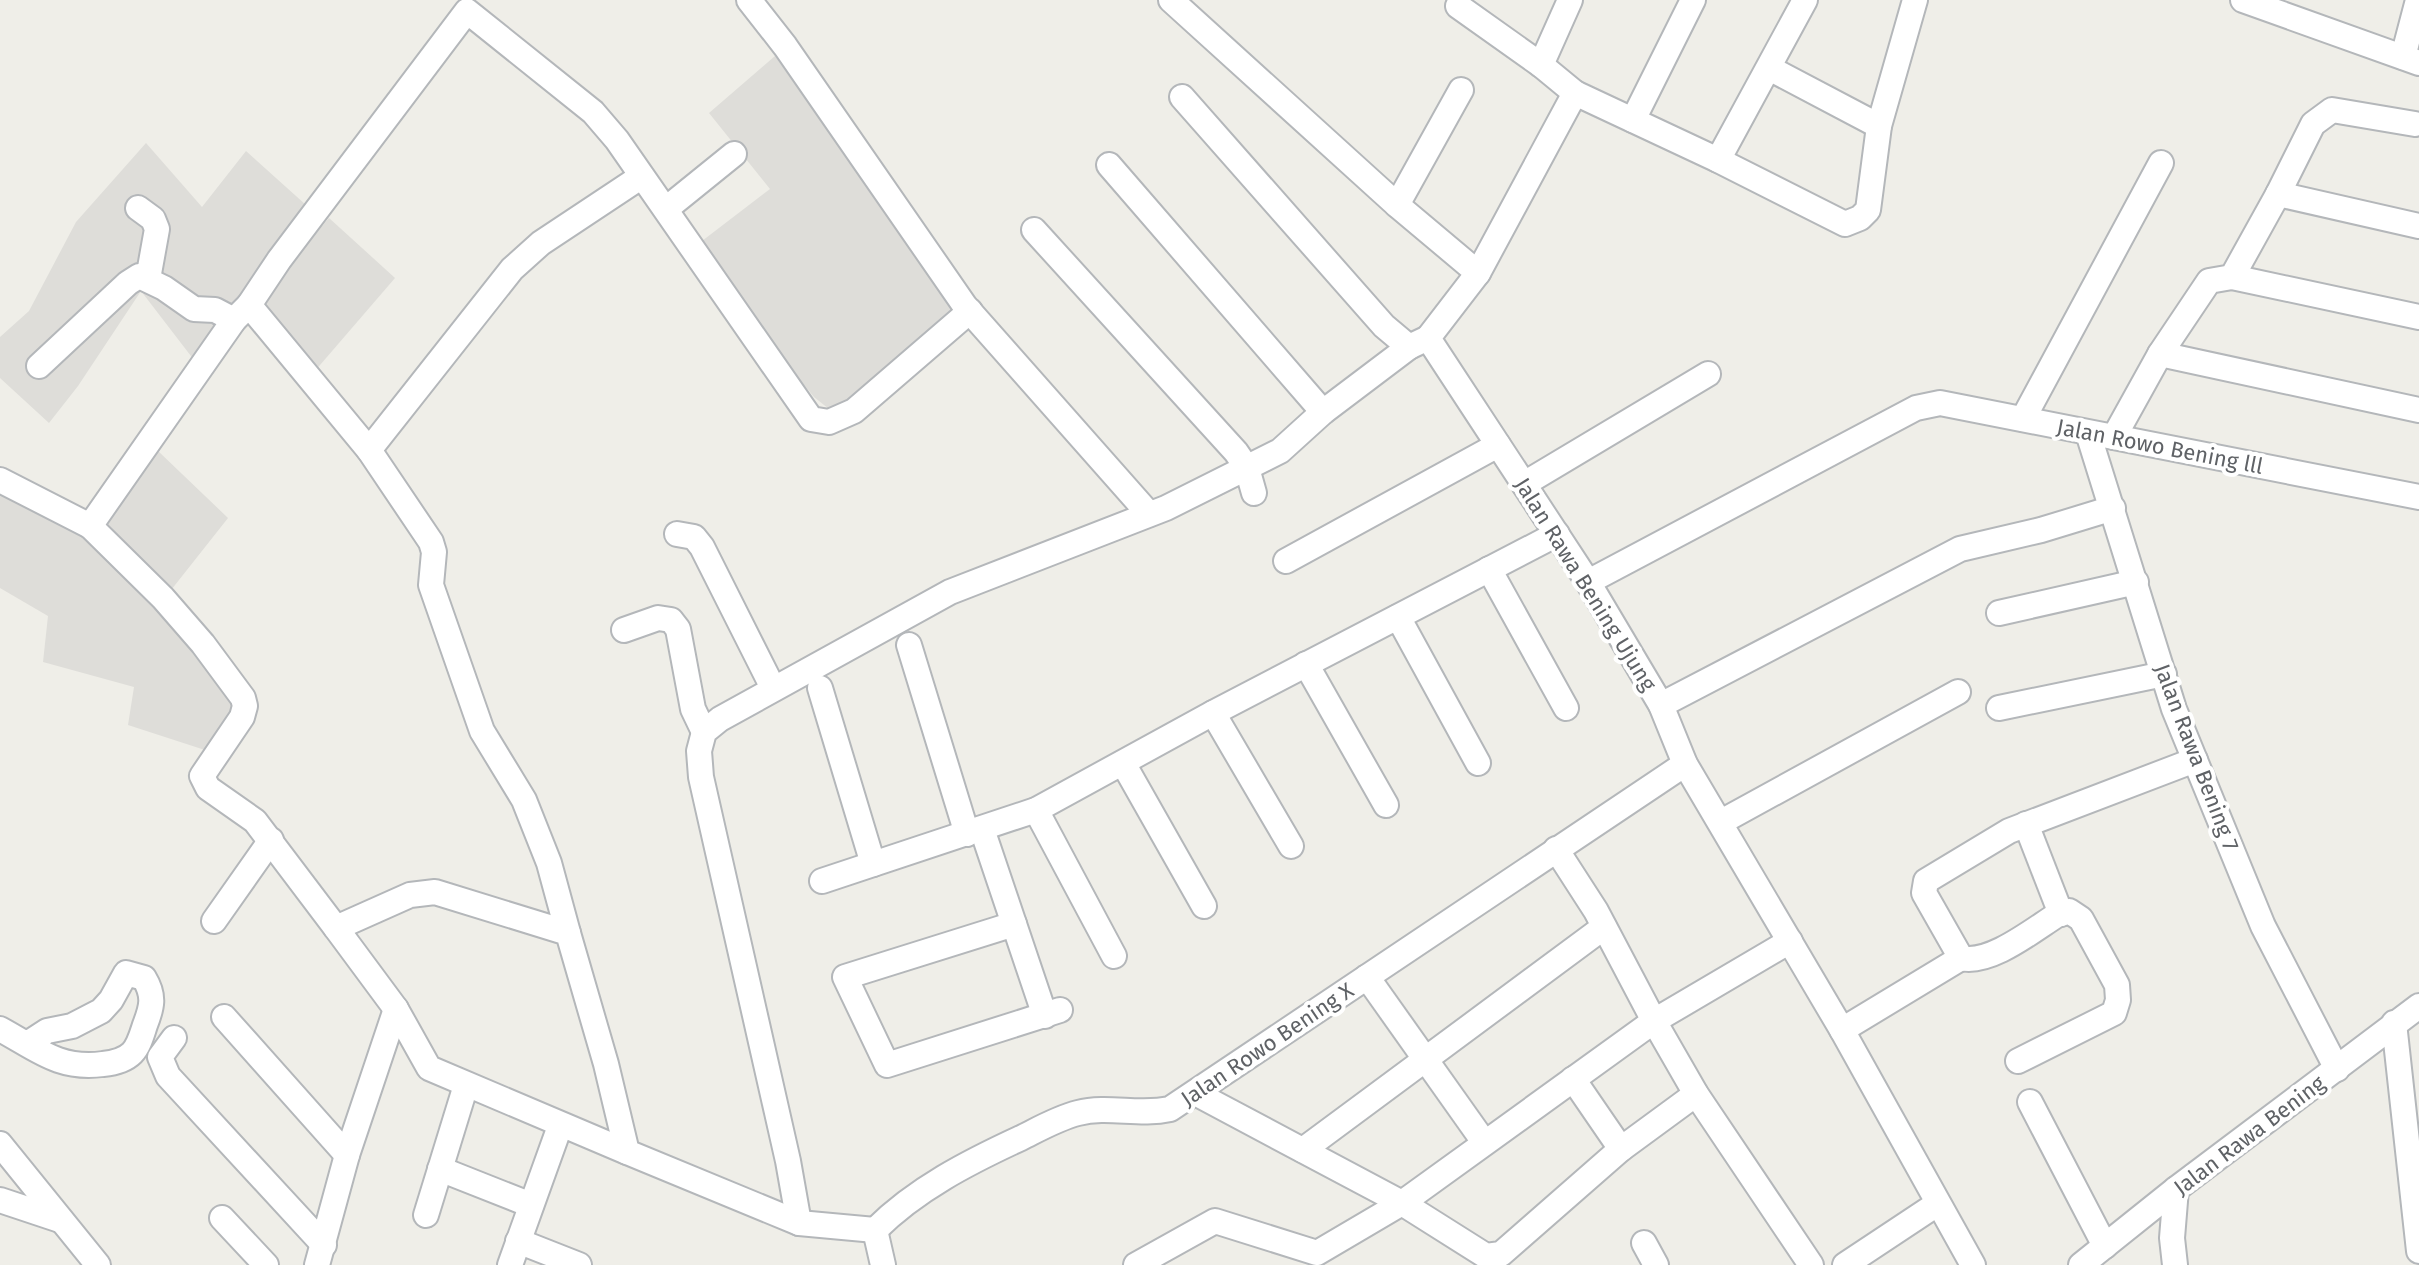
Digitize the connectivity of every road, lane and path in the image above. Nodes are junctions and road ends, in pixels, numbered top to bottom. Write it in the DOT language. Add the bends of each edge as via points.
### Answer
graph roads {
  1 [pos="749,0"];
  2 [pos="1171,0"];
  3 [pos="1570,0"];
  4 [pos="1693,0"];
  5 [pos="1805,0"];
  6 [pos="1915,0"];
  7 [pos="2243,0"];
  8 [pos="2418,0"];
  9 [pos="1458,6"];
  10 [pos="2411,60"];
  11 [pos="1541,65"];
  12 [pos="1769,68"];
  13 [pos="1461,90"];
  14 [pos="1575,93"];
  15 [pos="1182,97"];
  16 [pos="1633,120"];
  17 [pos="2415,124"];
  18 [pos="1879,126"];
  19 [pos="734,154"];
  20 [pos="1718,160"];
  21 [pos="2161,163"];
  22 [pos="1109,165"];
  23 [pos="642,176"];
  24 [pos="2278,194"];
  25 [pos="1397,205"];
  26 [pos="138,208"];
  27 [pos="666,209"];
  28 [pos="2419,226"];
  29 [pos="1034,230"];
  30 [pos="1478,273"];
  31 [pos="2232,277"];
  32 [pos="148,279"];
  33 [pos="970,311"];
  34 [pos="241,312"];
  35 [pos="2419,317"];
  36 [pos="1418,343"];
  37 [pos="2160,354"];
  38 [pos="39,366"];
  39 [pos="1708,374"];
  40 [pos="2419,410"];
  41 [pos="1323,412"];
  42 [pos="2023,419"];
  43 [pos="2088,433"];
  44 [pos="2114,437"];
  45 [pos="1498,445"];
  46 [pos="369,450"];
  47 [pos="1247,468"];
  48 [pos="0,480"];
  49 [pos="1524,484"];
  50 [pos="1254,493"];
  51 [pos="2419,497"];
  52 [pos="2113,508"];
  53 [pos="1149,514"];
  54 [pos="90,526"];
  55 [pos="677,534"];
  56 [pos="1557,534"];
  57 [pos="1286,561"];
  58 [pos="1489,569"];
  59 [pos="1588,582"];
  60 [pos="2136,582"];
  61 [pos="1999,613"];
  62 [pos="1398,617"];
  63 [pos="624,630"];
  64 [pos="909,645"];
  65 [pos="1306,664"];
  66 [pos="2164,674"];
  67 [pos="773,688"];
  68 [pos="820,688"];
  69 [pos="1958,692"];
  70 [pos="1661,705"];
  71 [pos="1566,708"];
  72 [pos="1999,708"];
  73 [pos="1213,713"];
  74 [pos="704,732"];
  75 [pos="2195,760"];
  76 [pos="1123,763"];
  77 [pos="1478,763"];
  78 [pos="1685,764"];
  79 [pos="1386,805"];
  80 [pos="1036,810"];
  81 [pos="1721,822"];
  82 [pos="2026,824"];
  83 [pos="975,831"];
  84 [pos="271,840"];
  85 [pos="1291,846"];
  86 [pos="1556,849"];
  87 [pos="873,864"];
  88 [pos="822,881"];
  89 [pos="1204,906"];
  90 [pos="2061,914"];
  91 [pos="214,921"];
  92 [pos="1014,924"];
  93 [pos="1604,927"];
  94 [pos="336,928"];
  95 [pos="568,933"];
  96 [pos="1790,941"];
  97 [pos="1114,956"];
  98 [pos="1961,958"];
  99 [pos="1367,977"];
  100 [pos="2419,1006"];
  101 [pos="396,1009"];
  102 [pos="224,1017"];
  103 [pos="1654,1021"];
  104 [pos="2394,1023"];
  105 [pos="0,1029"];
  106 [pos="1842,1030"];
  107 [pos="174,1038"];
  108 [pos="27,1044"];
  109 [pos="381,1057"];
  110 [pos="1426,1059"];
  111 [pos="2018,1061"];
  112 [pos="429,1068"];
  113 [pos="2337,1069"];
  114 [pos="1573,1079"];
  115 [pos="466,1085"];
  116 [pos="1197,1094"];
  117 [pos="1696,1094"];
  118 [pos="2030,1102"];
  119 [pos="560,1126"];
  120 [pos="1484,1142"];
  121 [pos="0,1144"];
  122 [pos="1621,1149"];
  123 [pos="1303,1150"];
  124 [pos="627,1152"];
  125 [pos="347,1155"];
  126 [pos="440,1169"];
  127 [pos="2176,1189"];
  128 [pos="0,1200"];
  129 [pos="1402,1203"];
  130 [pos="1937,1204"];
  131 [pos="531,1205"];
  132 [pos="426,1215"];
  133 [pos="222,1218"];
  134 [pos="60,1220"];
  135 [pos="799,1223"];
  136 [pos="875,1230"];
  137 [pos="518,1241"];
  138 [pos="1644,1243"];
  139 [pos="2105,1246"];
  140 [pos="2419,1251"];
  141 [pos="321,1255"];
  142 [pos="1322,1259"];
  143 [pos="98,1265"];
  144 [pos="266,1265"];
  145 [pos="510,1265"];
  146 [pos="579,1265"];
  147 [pos="883,1265"];
  148 [pos="1136,1265"];
  149 [pos="1656,1265"];
  150 [pos="1811,1265"];
  151 [pos="1845,1265"];
  152 [pos="1973,1265"];
  153 [pos="2081,1265"];
  154 [pos="2175,1265"];
  1 -- 33 [label="street"];
  2 -- 25 [label="street"];
  3 -- 11 [label="street"];
  4 -- 16 [label="street"];
  5 -- 12 [label="street"];
  6 -- 18 [label="street"];
  7 -- 10 [label="street"];
  8 -- 10 [label="street"];
  9 -- 11 [label="street"];
  11 -- 14 [label="street"];
  12 -- 18 [label="street"];
  12 -- 20 [label="street"];
  13 -- 25 [label="street"];
  14 -- 16 [label="street"];
  14 -- 30 [label="street"];
  15 -- 36 [label="street, Jalan Rawa Bening Ujung" via="1384,326"];
  16 -- 20 [label="street"];
  17 -- 24 [label="street" via="2332,110 2322,115"];
  18 -- 20 [label="street" via="1868,210 1845,224"];
  19 -- 27 [label="street"];
  21 -- 42 [label="street"];
  22 -- 41 [label="street"];
  23 -- 27 [label="street"];
  23 -- 34 [label="street" via="593,112 467,11"];
  23 -- 46 [label="street" via="541,243 512,269"];
  24 -- 28 [label="street"];
  24 -- 31 [label="street"];
  25 -- 30 [label="street"];
  26 -- 32 [label="street" via="157,229"];
  27 -- 33 [label="street" via="811,419 838,419 854,411"];
  29 -- 47 [label="street"];
  30 -- 36 [label="street"];
  31 -- 35 [label="street"];
  31 -- 37 [label="street" via="2209,281"];
  32 -- 34 [label="street" via="194,309"];
  32 -- 38 [label="street" via="139,276 128,283"];
  33 -- 53 [label="street"];
  34 -- 46 [label="street"];
  34 -- 54 [label="street"];
  36 -- 41 [label="street"];
  36 -- 45 [label="street, Jalan Rawa Bening Ujung"];
  37 -- 40 [label="street"];
  37 -- 44 [label="street"];
  39 -- 49 [label="street"];
  41 -- 47 [label="street" via="1280,451"];
  42 -- 43 [label="street, Jalan Rowo Bening lll"];
  42 -- 59 [label="street, Jalan Rowo Bening lll" via="1940,403 1916,408"];
  43 -- 44 [label="street, Jalan Rowo Bening lll"];
  43 -- 52 [label="street, Jalan Rawa Bening 7"];
  44 -- 51 [label="street, Jalan Rowo Bening lll"];
  45 -- 49 [label="street, Jalan Rawa Bening Ujung"];
  45 -- 57 [label="street"];
  46 -- 95 [label="street" via="431,542 431,585 482,731 524,800"];
  47 -- 50 [label="street"];
  47 -- 53 [label="street"];
  48 -- 54 [label="street"];
  49 -- 56 [label="street, Jalan Rawa Bening Ujung"];
  52 -- 60 [label="street, Jalan Rawa Bening 7"];
  52 -- 70 [label="street" via="1960,549"];
  53 -- 67 [label="street" via="950,592"];
  54 -- 84 [label="street" via="163,598 243,698 242,717 202,776 208,788 255,821"];
  55 -- 67 [label="street" via="694,537 702,547"];
  56 -- 58 [label="street"];
  56 -- 59 [label="street, Jalan Rawa Bening Ujung"];
  58 -- 62 [label="street"];
  58 -- 71 [label="street"];
  59 -- 70 [label="street, Jalan Rawa Bening Ujung"];
  60 -- 61 [label="street"];
  60 -- 66 [label="street, Jalan Rawa Bening 7"];
  62 -- 65 [label="street"];
  62 -- 77 [label="street"];
  63 -- 74 [label="street" via="658,618 671,620 678,629 693,709"];
  64 -- 83 [label="street"];
  65 -- 73 [label="street"];
  65 -- 79 [label="street"];
  66 -- 72 [label="street"];
  66 -- 75 [label="street, Jalan Rawa Bening 7"];
  67 -- 74 [label="street"];
  68 -- 87 [label="street"];
  69 -- 81 [label="street"];
  70 -- 78 [label="street, Jalan Rawa Bening Ujung"];
  73 -- 76 [label="street"];
  73 -- 85 [label="street"];
  74 -- 135 [label="street" via="701,777"];
  75 -- 82 [label="street"];
  75 -- 113 [label="street, Jalan Rawa Bening 7" via="2263,926"];
  76 -- 80 [label="street"];
  76 -- 89 [label="street"];
  78 -- 81 [label="street, Jalan Rawa Bening Ujung"];
  78 -- 86 [label="street, Jalan Rowo Bening X"];
  80 -- 83 [label="street"];
  80 -- 97 [label="street"];
  81 -- 96 [label="street, Jalan Rawa Bening Ujung"];
  82 -- 90 [label="street"];
  82 -- 98 [label="street" via="1926,881 1924,893"];
  83 -- 87 [label="street"];
  83 -- 92 [label="street"];
  84 -- 91 [label="street"];
  84 -- 94 [label="street"];
  86 -- 93 [label="street"];
  86 -- 99 [label="street, Jalan Rowo Bening X"];
  87 -- 88 [label="street"];
  90 -- 98 [label="street" via="1989,956"];
  90 -- 111 [label="street" via="2069,911 2081,919 2117,985 2118,1000 2114,1013"];
  92 -- 92 [label="street" via="845,977 887,1065 1053,1013"];
  93 -- 103 [label="street"];
  93 -- 110 [label="street"];
  94 -- 95 [label="street" via="410,895 435,892"];
  94 -- 101 [label="street"];
  95 -- 124 [label="street"];
  96 -- 103 [label="street"];
  96 -- 106 [label="street, Jalan Rawa Bening Ujung"];
  98 -- 106 [label="street"];
  99 -- 110 [label="street"];
  99 -- 116 [label="street, Jalan Rowo Bening X"];
  100 -- 104 [label="street, Jalan Rawa Bening"];
  101 -- 109 [label="street"];
  101 -- 112 [label="street"];
  102 -- 125 [label="street"];
  103 -- 114 [label="street"];
  103 -- 117 [label="street"];
  104 -- 113 [label="street, Jalan Rawa Bening"];
  104 -- 140 [label="street"];
  105 -- 108 [label="street"];
  106 -- 130 [label="street, Jalan Rawa Bening Ujung"];
  107 -- 141 [label="street" via="160,1057 168,1076"];
  108 -- 108 [label="street" via="68,1065 114,1063 132,1054 139,1043 152,994 144,978 126,973 101,1011"];
  109 -- 112 [label="street"];
  109 -- 125 [label="street"];
  110 -- 120 [label="street"];
  110 -- 123 [label="street"];
  112 -- 115 [label="street"];
  113 -- 127 [label="street, Jalan Rawa Bening"];
  114 -- 120 [label="street"];
  114 -- 122 [label="street"];
  115 -- 119 [label="street"];
  115 -- 126 [label="street"];
  116 -- 123 [label="street"];
  116 -- 136 [label="street, Jalan Rowo Bening X" via="1152,1114 1095,1110 1055,1122 927,1187"];
  117 -- 122 [label="street"];
  117 -- 150 [label="street"];
  118 -- 139 [label="street"];
  119 -- 124 [label="street"];
  119 -- 131 [label="street"];
  120 -- 129 [label="street"];
  121 -- 134 [label="street"];
  122 -- 129 [label="street" via="1494,1256"];
  123 -- 129 [label="street"];
  124 -- 135 [label="street"];
  125 -- 141 [label="street"];
  126 -- 131 [label="street"];
  126 -- 132 [label="street"];
  127 -- 139 [label="street, Jalan Rawa Bening"];
  127 -- 154 [label="street"];
  128 -- 134 [label="street"];
  129 -- 142 [label="street"];
  130 -- 151 [label="street"];
  130 -- 152 [label="street, Jalan Rawa Bening Ujung"];
  131 -- 137 [label="street"];
  133 -- 144 [label="street"];
  134 -- 143 [label="street"];
  135 -- 136 [label="street"];
  136 -- 147 [label="street"];
  137 -- 145 [label="street"];
  137 -- 146 [label="street"];
  138 -- 149 [label="street"];
  139 -- 153 [label="street, Jalan Rawa Bening"];
  142 -- 148 [label="street" via="1215,1221"];
}
